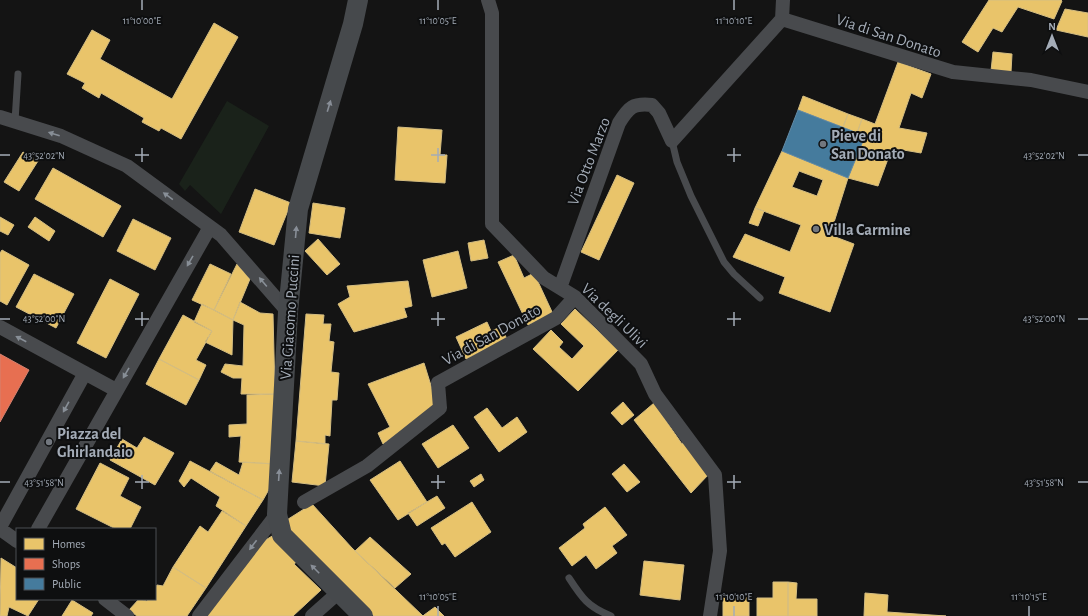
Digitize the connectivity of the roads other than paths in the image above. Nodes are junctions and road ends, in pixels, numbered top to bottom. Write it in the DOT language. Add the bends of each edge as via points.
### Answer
graph roads {
  1 [pos="358,0"];
  2 [pos="488,0"];
  3 [pos="783,0"];
  4 [pos="782,19"];
  5 [pos="18,74"];
  6 [pos="1088,92"];
  7 [pos="0,117"];
  8 [pos="15,121"];
  9 [pos="672,141"];
  10 [pos="210,227"];
  11 [pos="560,288"];
  12 [pos="575,297"];
  13 [pos="760,298"];
  14 [pos="288,312"];
  15 [pos="0,327"];
  16 [pos="85,373"];
  17 [pos="116,390"];
  18 [pos="304,502"];
  19 [pos="277,514"];
  20 [pos="0,528"];
  21 [pos="39,528"];
  22 [pos="16,540"];
  23 [pos="569,578"];
  24 [pos="338,592"];
  25 [pos="107,600"];
  26 [pos="127,616"];
  27 [pos="199,616"];
  28 [pos="312,616"];
  29 [pos="363,616"];
  30 [pos="611,616"];
  31 [pos="710,616"];
  14 -- 1 [label="street, Via Giacomo Puccini, one-way" via="298,209"];
  2 -- 11 [label="street, Via degli Ulivi" via="492,13 492,224 544,278"];
  3 -- 4 [label="street"];
  4 -- 6 [label="street, Via di San Donato" via="952,72 1031,80"];
  4 -- 9 [label="street"];
  5 -- 8 [label="lane"];
  7 -- 8 [label="street"];
  10 -- 8 [label="street, one-way" via="127,166 61,136"];
  9 -- 11 [label="street, Via Otto Marzo" via="659,113 652,105 632,107 625,113 619,123"];
  9 -- 13 [label="lane" via="691,196 724,262"];
  14 -- 10 [label="street, one-way" via="250,266"];
  10 -- 17 [label="street, one-way"];
  11 -- 12 [label="street, Via degli Ulivi"];
  12 -- 18 [label="street, Via di San Donato" via="556,318 438,383 440,408 367,466"];
  12 -- 31 [label="street, Via degli Ulivi" via="641,364 655,394 714,475 720,551"];
  19 -- 14 [label="street, Via Giacomo Puccini, one-way"];
  16 -- 15 [label="street, one-way"];
  16 -- 17 [label="street"];
  16 -- 20 [label="street, one-way"];
  17 -- 21 [label="street"];
  24 -- 19 [label="street, Via Giacomo Puccini, one-way" via="282,536"];
  19 -- 27 [label="street, one-way"];
  20 -- 22 [label="street"];
  23 -- 30 [label="lane" via="584,600 596,610"];
  24 -- 28 [label="street"];
  24 -- 29 [label="street, Via Giacomo Puccini"];
  25 -- 26 [label="street"];
}
